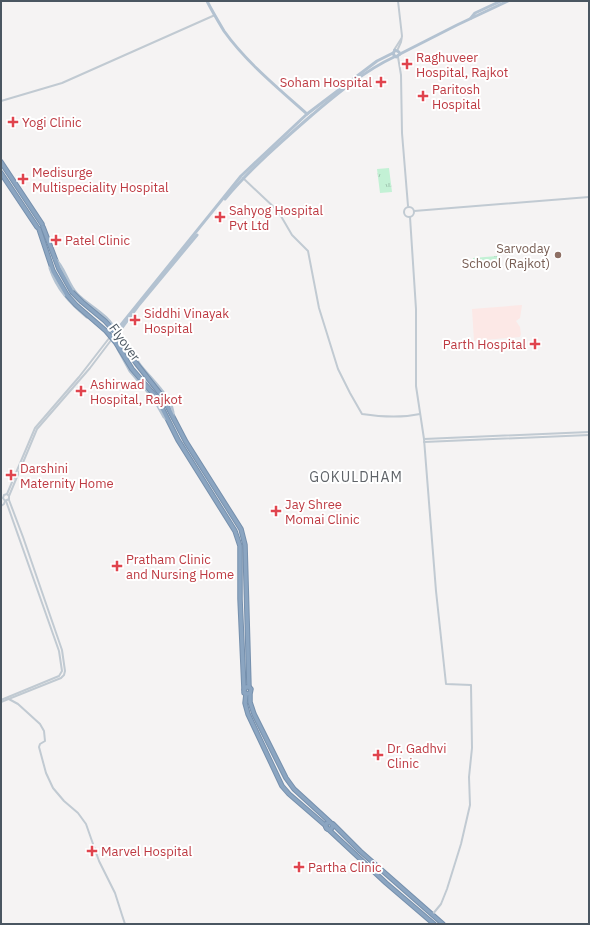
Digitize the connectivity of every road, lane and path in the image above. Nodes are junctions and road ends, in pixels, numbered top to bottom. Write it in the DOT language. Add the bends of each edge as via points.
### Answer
graph roads {
  1 [pos="207,1"];
  2 [pos="398,1"];
  3 [pos="501,1"];
  4 [pos="508,1"];
  5 [pos="215,15"];
  6 [pos="474,16"];
  7 [pos="396,53"];
  8 [pos="1,101"];
  9 [pos="309,115"];
  10 [pos="1,162"];
  11 [pos="1,172"];
  12 [pos="242,177"];
  13 [pos="589,197"];
  14 [pos="408,206"];
  15 [pos="414,211"];
  16 [pos="410,217"];
  17 [pos="43,226"];
  18 [pos="38,228"];
  19 [pos="55,259"];
  20 [pos="49,260"];
  21 [pos="117,332"];
  22 [pos="111,338"];
  23 [pos="420,414"];
  24 [pos="173,417"];
  25 [pos="168,420"];
  26 [pos="589,432"];
  27 [pos="589,436"];
  28 [pos="424,439"];
  29 [pos="424,442"];
  30 [pos="7,494"];
  31 [pos="9,496"];
  32 [pos="6,501"];
  33 [pos="222,501"];
  34 [pos="217,503"];
  35 [pos="1,505"];
  36 [pos="221,509"];
  37 [pos="228,509"];
  38 [pos="249,687"];
  39 [pos="244,689"];
  40 [pos="248,694"];
  41 [pos="8,698"];
  42 [pos="1,701"];
  43 [pos="331,823"];
  44 [pos="326,827"];
  45 [pos="432,915"];
  46 [pos="125,924"];
  47 [pos="434,924"];
  48 [pos="443,924"];
  1 -- 5 [label="main road"];
  2 -- 7 [label="street" via="402,34"];
  3 -- 6 [label="main road"];
  4 -- 6 [label="main road"];
  5 -- 8 [label="street" via="62,83"];
  5 -- 9 [label="main road" via="242,52"];
  6 -- 7 [label="main road"];
  7 -- 9 [label="main road" via="377,61"];
  7 -- 14 [label="street" via="401,75 402,133"];
  9 -- 12 [label="main road"];
  10 -- 17 [label="highway, Flyover"];
  11 -- 18 [label="highway, Flyover"];
  12 -- 21 [label="main road"];
  12 -- 23 [label="street" via="278,212 292,235 308,251 319,308 338,369 362,414 404,417"];
  13 -- 15 [label="street"];
  14 -- 15 [label="street"];
  14 -- 16 [label="street" via="404,213"];
  15 -- 16 [label="street"];
  16 -- 23 [label="street" via="416,308 416,386"];
  17 -- 18 [label="highway" via="39,224"];
  17 -- 19 [label="highway, Flyover"];
  18 -- 20 [label="highway, Flyover"];
  19 -- 21 [label="main road" via="75,292 114,326"];
  19 -- 24 [label="highway, Flyover, bridge" via="72,292 115,332 162,396"];
  20 -- 22 [label="main road" via="53,276 66,298"];
  20 -- 25 [label="highway, Flyover, bridge" via="67,295 114,340 132,369 157,398"];
  21 -- 22 [label="main road" via="117,338"];
  21 -- 22 [label="main road" via="110,332"];
  21 -- 24 [label="main road" via="166,397"];
  22 -- 25 [label="main road" via="130,371"];
  22 -- 30 [label="street" via="35,428"];
  22 -- 31 [label="street" via="90,368 37,429"];
  23 -- 28 [label="street"];
  24 -- 33 [label="highway, Flyover"];
  25 -- 34 [label="highway, Flyover"];
  26 -- 28 [label="street"];
  27 -- 29 [label="street"];
  28 -- 29 [label="street"];
  29 -- 45 [label="street" via="446,684 471,685 469,814 441,904"];
  30 -- 31 [label="street"];
  30 -- 32 [label="street" via="3,495"];
  31 -- 32 [label="street"];
  32 -- 35 [label="street"];
  32 -- 41 [label="street" via="60,651 62,671 59,676"];
  33 -- 34 [label="highway"];
  33 -- 37 [label="highway, Flyover"];
  34 -- 36 [label="highway, Flyover"];
  36 -- 37 [label="highway" via="225,512"];
  36 -- 39 [label="highway, Flyover" via="235,531 240,546"];
  37 -- 38 [label="highway, Flyover" via="241,529 245,545"];
  38 -- 39 [label="highway"];
  38 -- 40 [label="highway, Flyover" via="251,690"];
  39 -- 40 [label="highway, Flyover"];
  40 -- 43 [label="highway" via="254,714 286,778 294,789"];
  40 -- 44 [label="highway" via="245,698 247,711 282,786"];
  41 -- 42 [label="street"];
  41 -- 46 [label="street" via="42,726 45,741 39,747 50,782 58,795 86,824 98,861 116,893"];
  43 -- 44 [label="highway" via="327,823"];
  43 -- 44 [label="highway" via="332,828"];
  43 -- 45 [label="highway"];
  44 -- 47 [label="highway"];
  45 -- 48 [label="highway"];
}
